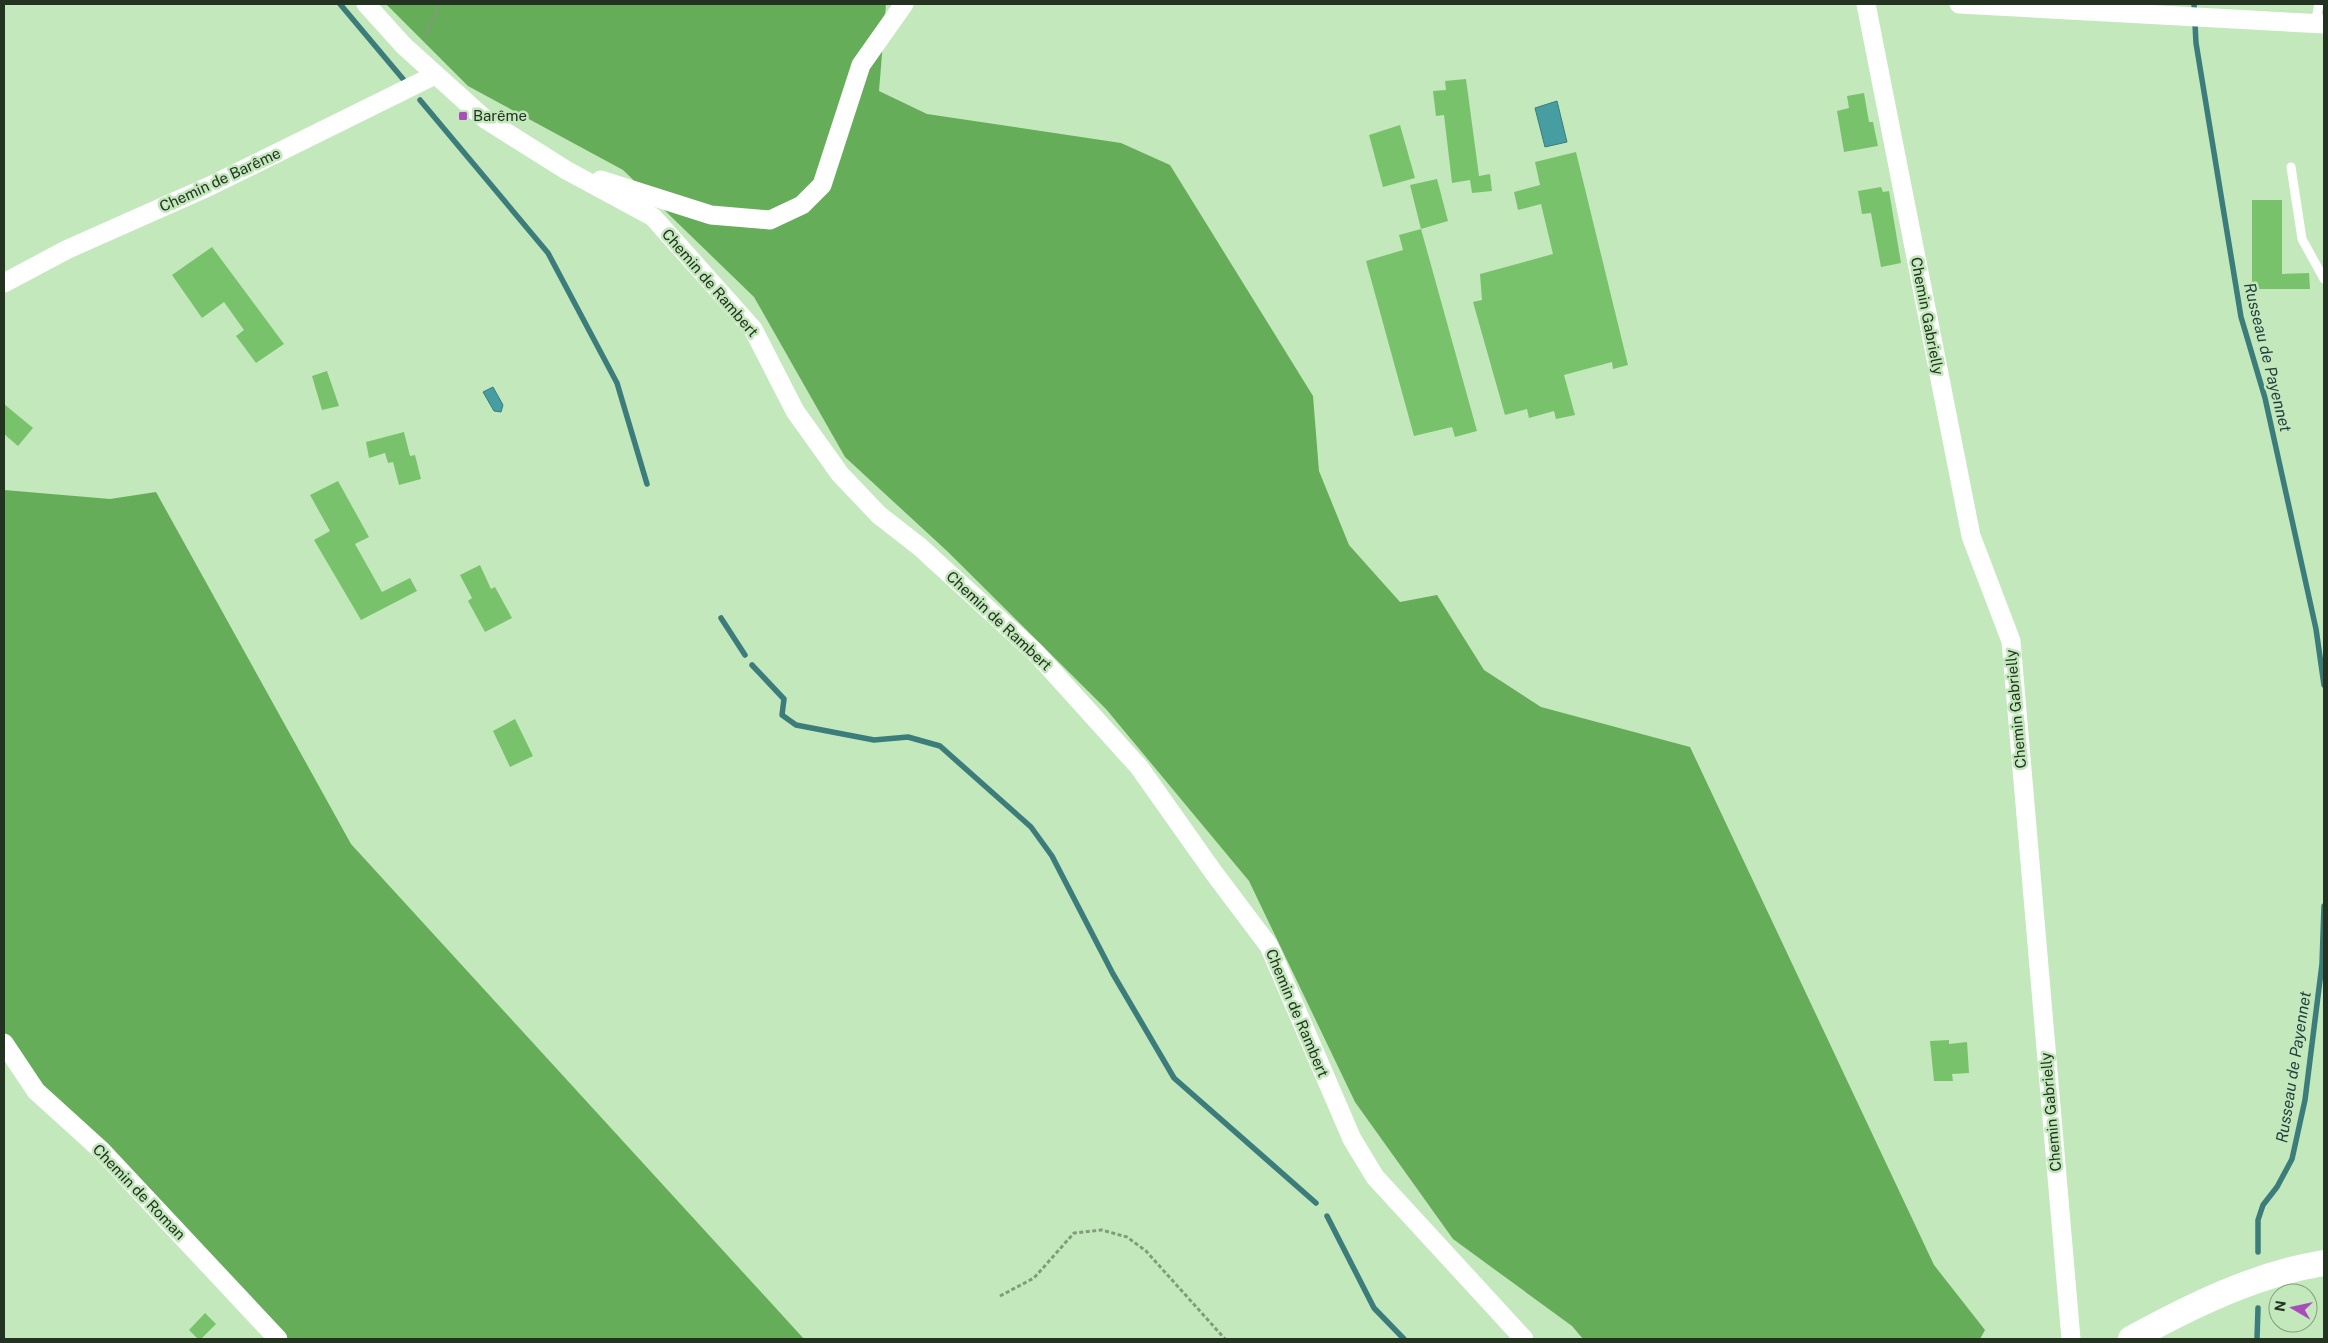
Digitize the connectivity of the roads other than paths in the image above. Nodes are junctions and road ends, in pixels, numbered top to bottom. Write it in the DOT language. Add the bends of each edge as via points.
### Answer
graph roads {
  1 [pos="366,4"];
  2 [pos="904,4"];
  3 [pos="1866,4"];
  4 [pos="1959,4"];
  5 [pos="2318,4"];
  6 [pos="2320,24"];
  7 [pos="435,75"];
  8 [pos="2291,168"];
  9 [pos="566,170"];
  10 [pos="2324,279"];
  11 [pos="4,283"];
  12 [pos="4,1043"];
  13 [pos="2324,1263"];
  14 [pos="278,1339"];
  15 [pos="1524,1339"];
  16 [pos="2071,1339"];
  17 [pos="2130,1339"];
  1 -- 7 [label="street, Chemin de Rambert"];
  2 -- 9 [label="street" via="861,65 822,185 802,205 770,220 710,215"];
  3 -- 16 [label="street, Chemin Gabrielly" via="1971,536 2011,640"];
  4 -- 6 [label="street"];
  5 -- 6 [label="lane"];
  7 -- 9 [label="street, Chemin de Rambert" via="485,119"];
  7 -- 11 [label="street, Chemin de Barême" via="210,186 66,250"];
  8 -- 10 [label="lane" via="2302,239"];
  9 -- 15 [label="street, Chemin de Rambert" via="653,217 753,329 795,411 840,474 879,515 920,547 1036,653 1139,767 1269,946 1352,1139 1375,1177"];
  12 -- 14 [label="street, Chemin de Roman" via="36,1091 101,1150"];
  13 -- 17 [label="main road" via="2240,1286"];
}
